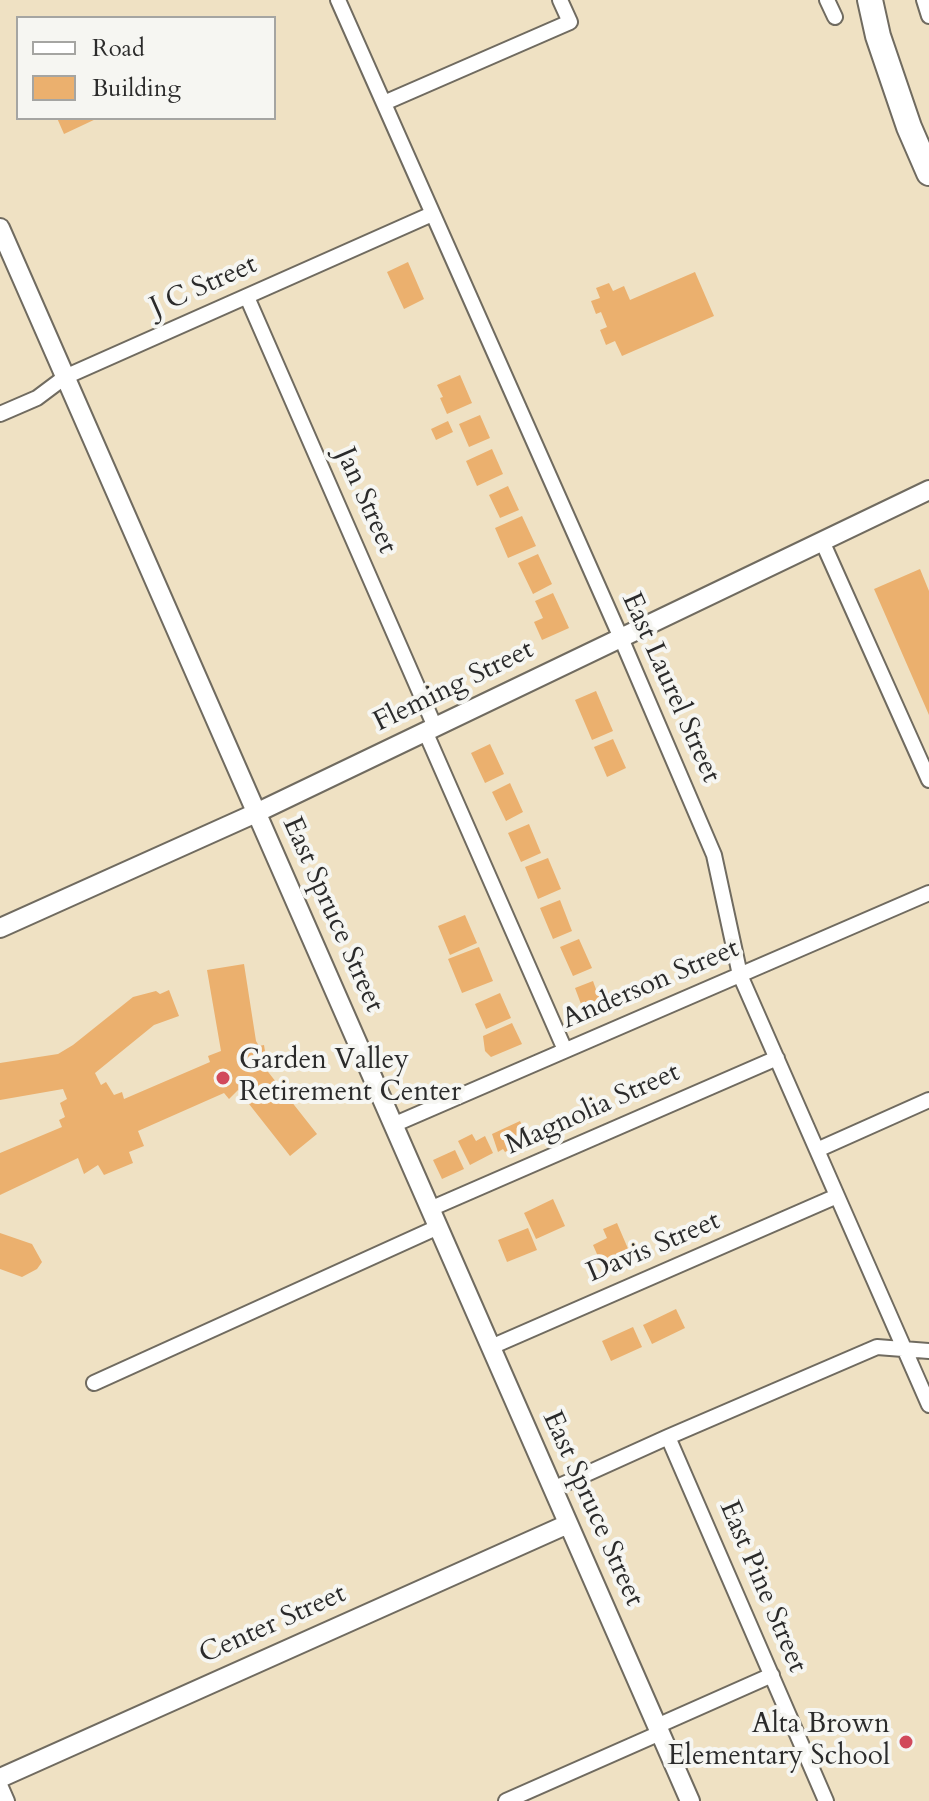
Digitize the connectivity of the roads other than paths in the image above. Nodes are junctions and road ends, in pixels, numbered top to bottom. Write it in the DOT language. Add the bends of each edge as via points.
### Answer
graph roads {
  1 [pos="338,0"];
  2 [pos="560,0"];
  3 [pos="827,0"];
  4 [pos="870,0"];
  5 [pos="924,0"];
  6 [pos="929,16"];
  7 [pos="835,17"];
  8 [pos="384,103"];
  9 [pos="929,173"];
  10 [pos="432,214"];
  11 [pos="0,228"];
  12 [pos="247,297"];
  13 [pos="65,377"];
  14 [pos="0,414"];
  15 [pos="929,490"];
  16 [pos="822,541"];
  17 [pos="621,638"];
  18 [pos="430,729"];
  19 [pos="929,780"];
  20 [pos="256,813"];
  21 [pos="929,893"];
  22 [pos="0,928"];
  23 [pos="740,975"];
  24 [pos="565,1050"];
  25 [pos="777,1058"];
  26 [pos="929,1100"];
  27 [pos="393,1125"];
  28 [pos="817,1150"];
  29 [pos="837,1196"];
  30 [pos="430,1209"];
  31 [pos="438,1227"];
  32 [pos="491,1347"];
  33 [pos="904,1349"];
  34 [pos="929,1351"];
  35 [pos="94,1383"];
  36 [pos="929,1405"];
  37 [pos="668,1437"];
  38 [pos="553,1489"];
  39 [pos="568,1524"];
  40 [pos="772,1675"];
  41 [pos="658,1729"];
  42 [pos="0,1778"];
  43 [pos="0,1785"];
  44 [pos="7,1801"];
  45 [pos="506,1801"];
  46 [pos="690,1801"];
  47 [pos="826,1801"];
  1 -- 8 [label="street, East Laurel Street"];
  2 -- 8 [label="street" via="570,22"];
  3 -- 7 [label="street"];
  4 -- 9 [label="main road" via="909,127"];
  5 -- 6 [label="street"];
  8 -- 10 [label="street, East Laurel Street"];
  10 -- 12 [label="street, J C Street"];
  10 -- 17 [label="street, East Laurel Street"];
  11 -- 13 [label="street, East Spruce Street"];
  12 -- 13 [label="street, J C Street"];
  12 -- 18 [label="street, Jan Street"];
  13 -- 14 [label="street, J C Street" via="37,398"];
  13 -- 20 [label="street, East Spruce Street"];
  15 -- 16 [label="street, Fleming Street"];
  16 -- 17 [label="street, Fleming Street"];
  16 -- 19 [label="street"];
  17 -- 18 [label="street, Fleming Street"];
  17 -- 23 [label="street, East Laurel Street" via="714,855"];
  18 -- 20 [label="street, Fleming Street"];
  18 -- 24 [label="street, Jan Street"];
  20 -- 22 [label="street, Fleming Street"];
  20 -- 27 [label="street, East Spruce Street"];
  21 -- 23 [label="street, Anderson Street"];
  23 -- 24 [label="street, Anderson Street"];
  23 -- 25 [label="street, East Laurel Street"];
  24 -- 27 [label="street, Anderson Street"];
  25 -- 28 [label="street, East Laurel Street"];
  25 -- 30 [label="street, Magnolia Street"];
  26 -- 28 [label="street"];
  27 -- 30 [label="street, East Spruce Street"];
  28 -- 29 [label="street, East Laurel Street"];
  29 -- 32 [label="street, Davis Street"];
  29 -- 33 [label="street, East Laurel Street"];
  30 -- 31 [label="street, East Spruce Street"];
  31 -- 32 [label="street, East Spruce Street"];
  31 -- 35 [label="street"];
  32 -- 38 [label="street, East Spruce Street"];
  33 -- 34 [label="street"];
  33 -- 36 [label="street, East Laurel Street"];
  33 -- 37 [label="street" via="877,1347"];
  37 -- 38 [label="street"];
  37 -- 40 [label="street, East Pine Street"];
  38 -- 39 [label="street, East Spruce Street"];
  39 -- 41 [label="street, East Spruce Street"];
  39 -- 42 [label="street, Center Street"];
  40 -- 41 [label="street"];
  40 -- 47 [label="street, East Pine Street"];
  41 -- 45 [label="street"];
  41 -- 46 [label="street, East Spruce Street"];
  43 -- 44 [label="street"];
}
